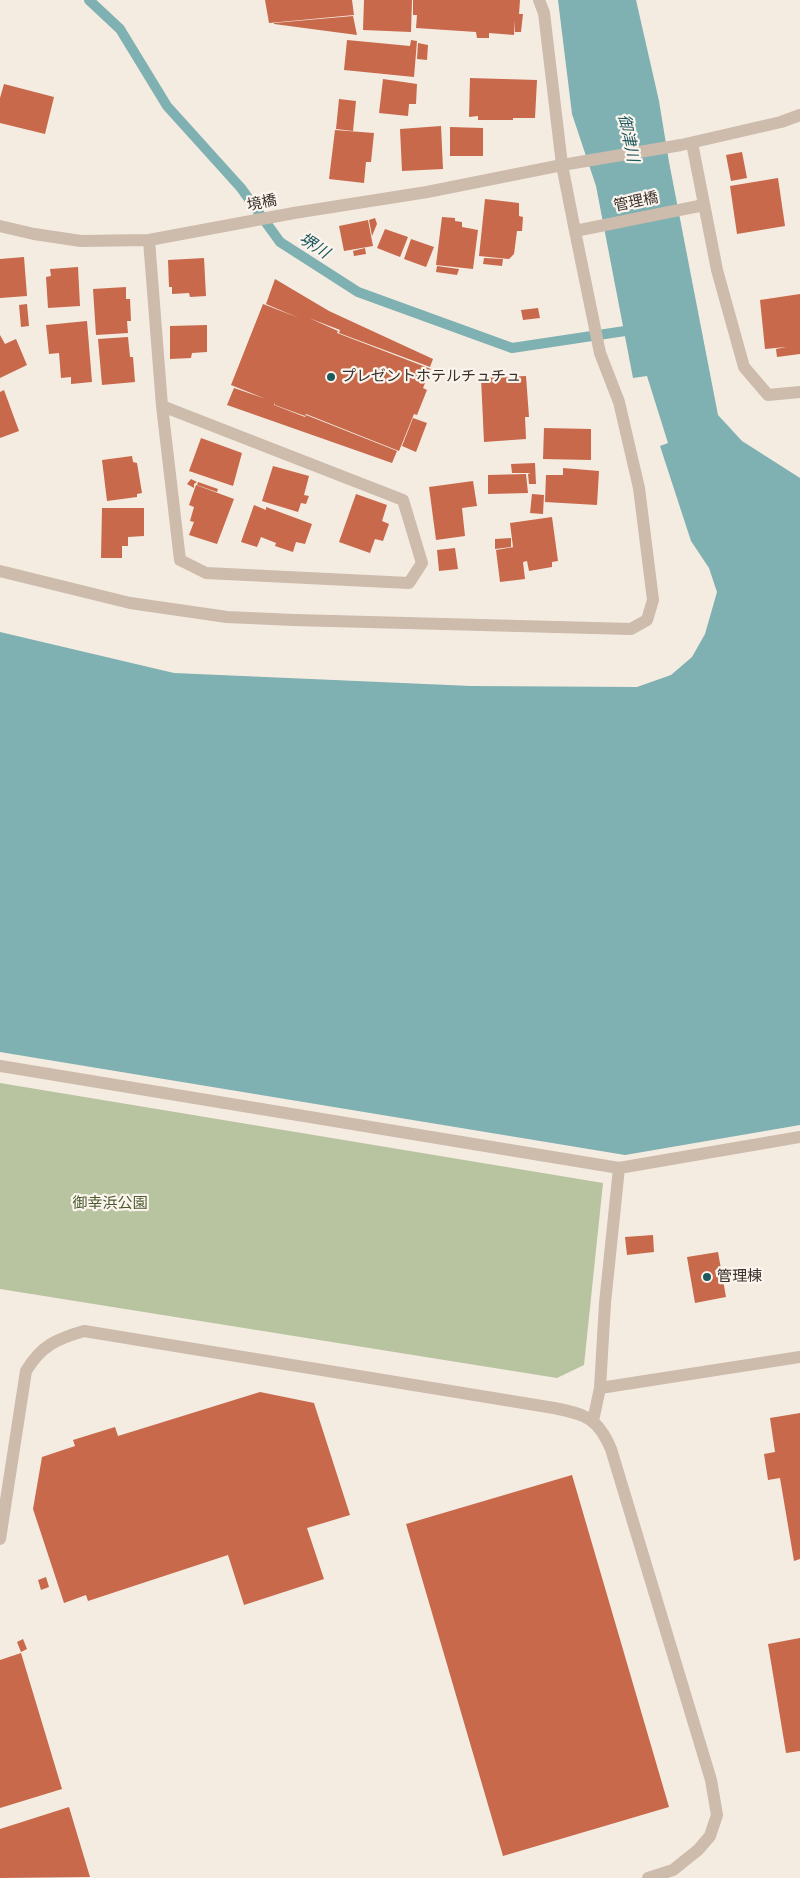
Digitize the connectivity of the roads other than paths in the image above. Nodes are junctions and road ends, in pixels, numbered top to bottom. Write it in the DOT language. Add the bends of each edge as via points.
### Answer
graph roads {
  1 [pos="539,0"];
  2 [pos="546,0"];
  3 [pos="544,13"];
  4 [pos="800,115"];
  5 [pos="687,144"];
  6 [pos="562,165"];
  7 [pos="704,205"];
  8 [pos="0,226"];
  9 [pos="575,231"];
  10 [pos="149,240"];
  11 [pos="800,392"];
  12 [pos="162,406"];
  13 [pos="0,571"];
  14 [pos="0,1066"];
  15 [pos="800,1137"];
  16 [pos="619,1168"];
  17 [pos="800,1357"];
  18 [pos="600,1388"];
  19 [pos="593,1421"];
  20 [pos="0,1539"];
  21 [pos="648,1878"];
  1 -- 3 [label="street"];
  2 -- 3 [label="street"];
  3 -- 6 [label="street"];
  4 -- 5 [label="street, 境橋"];
  5 -- 6 [label="street, 境橋"];
  5 -- 7 [label="street"];
  6 -- 9 [label="street"];
  6 -- 10 [label="street, 境橋"];
  7 -- 9 [label="street, 管理橋"];
  7 -- 11 [label="street" via="717,270 744,367 768,395"];
  8 -- 10 [label="street, 境橋" via="81,240"];
  9 -- 13 [label="street" via="600,353 619,402 638,488 653,600 648,620 631,629 226,617 130,603"];
  10 -- 12 [label="street"];
  12 -- 12 [label="street" via="180,560 206,573 409,583 422,563 403,500"];
  14 -- 16 [label="street"];
  15 -- 16 [label="street"];
  16 -- 18 [label="street"];
  17 -- 18 [label="street"];
  18 -- 19 [label="street"];
  19 -- 20 [label="street" via="576,1412 554,1408 84,1331 50,1343 35,1356 26,1372"];
  19 -- 21 [label="street" via="605,1434 611,1448 711,1780 716,1816 710,1836 698,1850 673,1870"];
}
